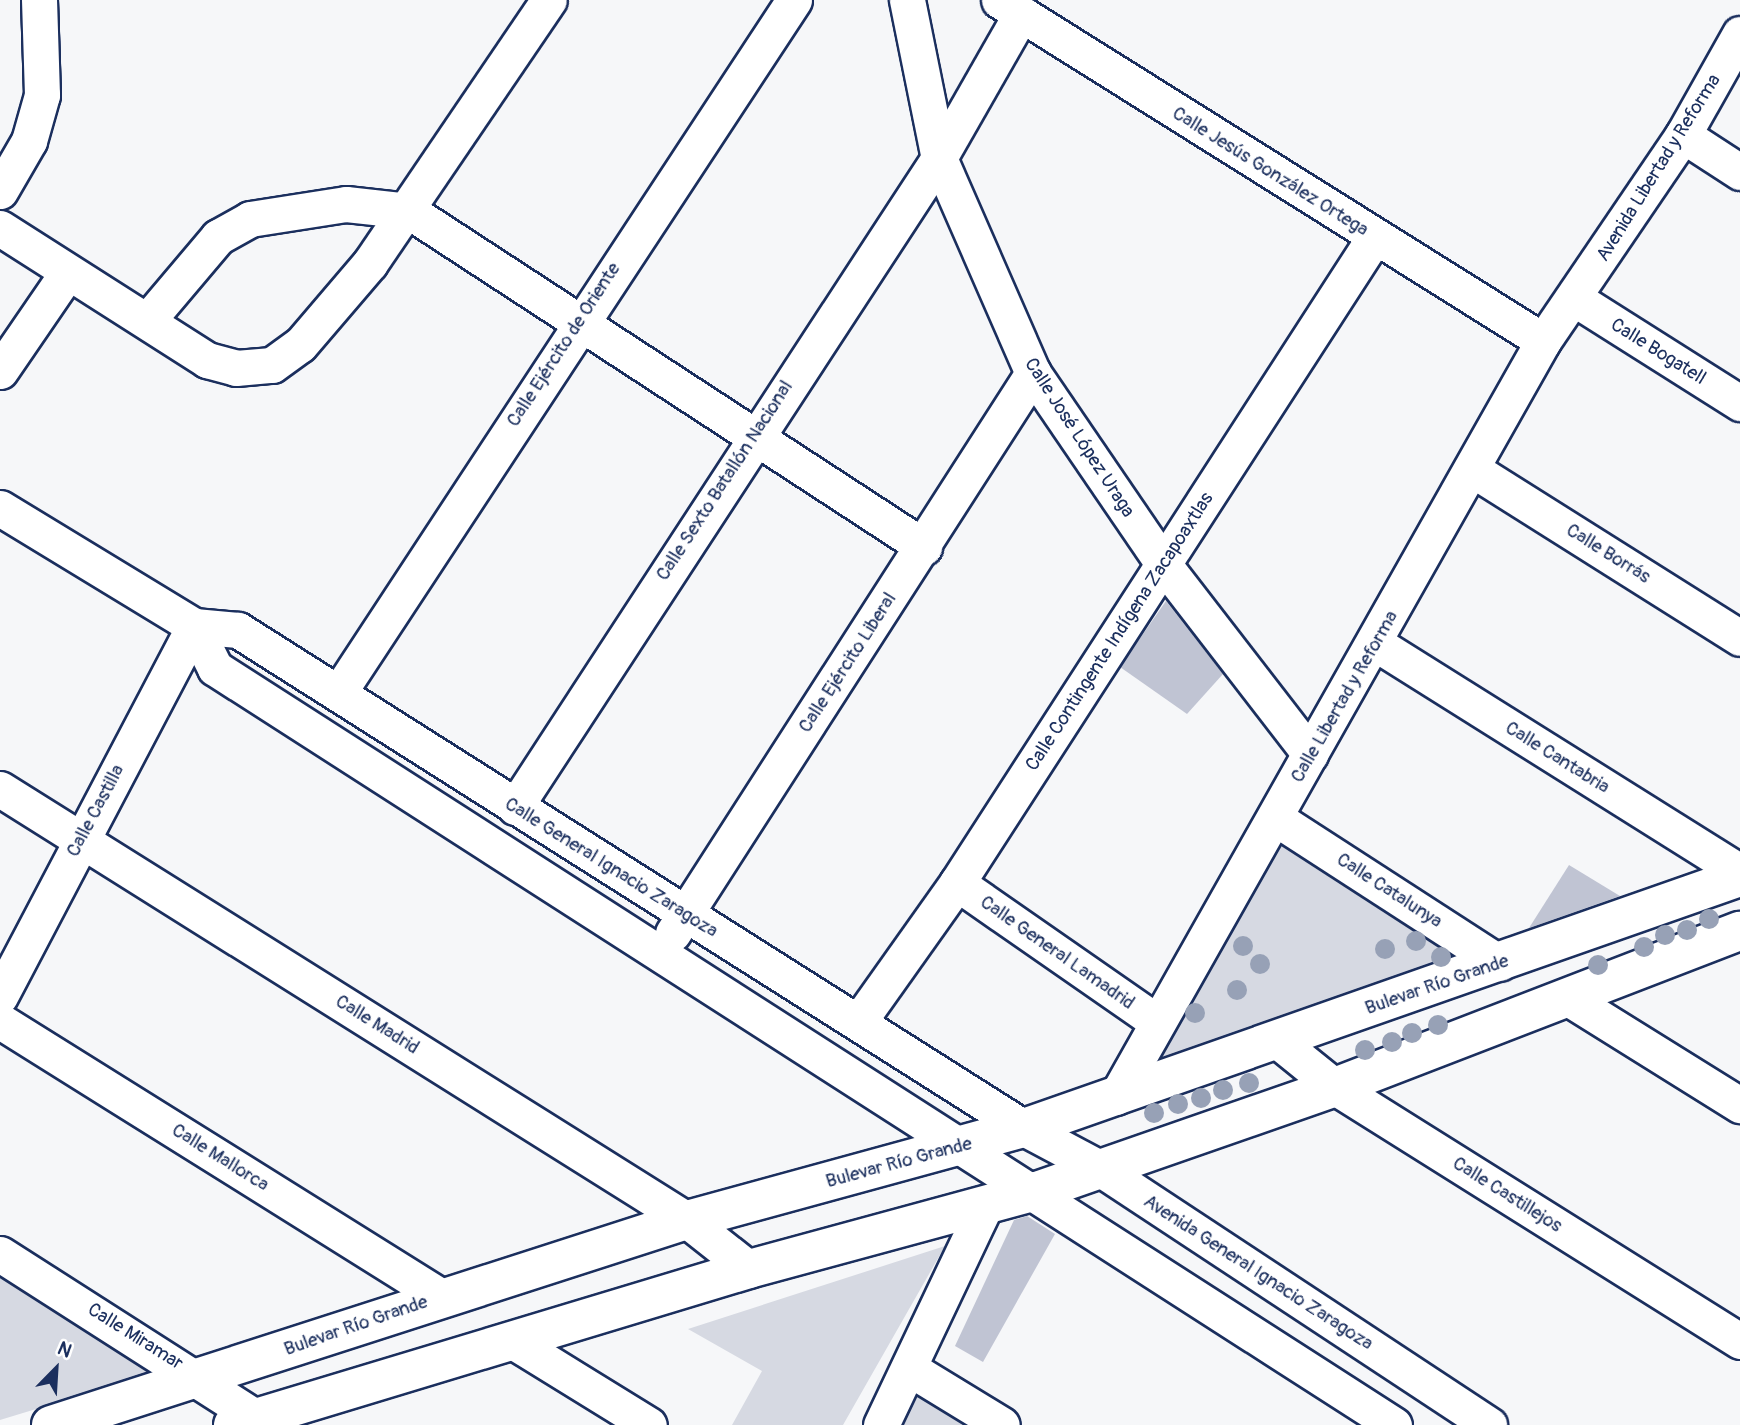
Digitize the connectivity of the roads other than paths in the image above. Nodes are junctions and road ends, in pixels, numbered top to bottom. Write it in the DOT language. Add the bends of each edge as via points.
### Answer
graph roads {
  1 [pos="39,0"];
  2 [pos="549,0"];
  3 [pos="794,0"];
  4 [pos="907,0"];
  5 [pos="1010,7"];
  6 [pos="1740,34"];
  7 [pos="1683,135"];
  8 [pos="939,158"];
  9 [pos="1740,172"];
  10 [pos="0,191"];
  11 [pos="409,211"];
  12 [pos="0,228"];
  13 [pos="1374,238"];
  14 [pos="67,273"];
  15 [pos="1577,300"];
  16 [pos="148,321"];
  17 [pos="577,324"];
  18 [pos="1543,341"];
  19 [pos="0,371"];
  20 [pos="1033,373"];
  21 [pos="1740,403"];
  22 [pos="752,436"];
  23 [pos="1475,471"];
  24 [pos="0,508"];
  25 [pos="924,547"];
  26 [pos="1164,565"];
  27 [pos="194,626"];
  28 [pos="1740,638"];
  29 [pos="1375,643"];
  30 [pos="339,692"];
  31 [pos="416,743"];
  32 [pos="1310,754"];
  33 [pos="393,781"];
  34 [pos="0,789"];
  35 [pos="515,807"];
  36 [pos="1277,819"];
  37 [pos="550,830"];
  38 [pos="81,839"];
  39 [pos="528,867"];
  40 [pos="1740,875"];
  41 [pos="957,883"];
  42 [pos="685,915"];
  43 [pos="1740,930"];
  44 [pos="660,951"];
  45 [pos="1500,963"];
  46 [pos="0,996"];
  47 [pos="1568,998"];
  48 [pos="0,1021"];
  49 [pos="859,1021"];
  50 [pos="1157,1022"];
  51 [pos="1278,1041"];
  52 [pos="1335,1087"];
  53 [pos="1116,1097"];
  54 [pos="1740,1105"];
  55 [pos="1024,1128"];
  56 [pos="964,1145"];
  57 [pos="1101,1169"];
  58 [pos="1037,1191"];
  59 [pos="985,1206"];
  60 [pos="687,1220"];
  61 [pos="0,1254"];
  62 [pos="749,1269"];
  63 [pos="440,1296"];
  64 [pos="1740,1341"];
  65 [pos="516,1343"];
  66 [pos="912,1370"];
  67 [pos="203,1379"];
  68 [pos="252,1423"];
  69 [pos="1481,1423"];
  70 [pos="51,1425"];
  71 [pos="649,1425"];
  72 [pos="881,1425"];
  73 [pos="1002,1425"];
  74 [pos="1394,1425"];
  1 -- 10 [label="street" via="42,95 29,141"];
  2 -- 11 [label="street"];
  3 -- 17 [label="street, Calle Ejército de Oriente"];
  4 -- 8 [label="street, Calle José López Uraga"];
  5 -- 8 [label="street, Calle Sexto Batallón Nacional"];
  5 -- 13 [label="street, Calle Jesús González Ortega"];
  6 -- 7 [label="street, Avenida Libertad y Reforma"];
  7 -- 9 [label="street"];
  7 -- 15 [label="street, Avenida Libertad y Reforma"];
  8 -- 20 [label="street, Calle José López Uraga"];
  8 -- 22 [label="street, Calle Sexto Batallón Nacional"];
  11 -- 16 [label="street" via="346,204 250,219 218,237"];
  11 -- 16 [label="street" via="300,345 272,365 236,368 207,360"];
  11 -- 17 [label="street"];
  12 -- 14 [label="street"];
  13 -- 18 [label="street, Calle Jesús González Ortega"];
  13 -- 26 [label="street, Calle Contingente Indígena Zacapoaxtlas"];
  14 -- 16 [label="street"];
  14 -- 19 [label="street"];
  15 -- 18 [label="street, Calle Libertad y Reforma"];
  15 -- 21 [label="street, Calle Bogatell"];
  17 -- 22 [label="street"];
  17 -- 30 [label="street, Calle Ejército de Oriente"];
  18 -- 23 [label="street, Calle Libertad y Reforma"];
  20 -- 25 [label="street, Calle Ejército Liberal"];
  20 -- 26 [label="street, Calle José López Uraga"];
  22 -- 25 [label="street"];
  22 -- 35 [label="street, Calle Sexto Batallón Nacional"];
  23 -- 28 [label="street, Calle Borrás"];
  23 -- 29 [label="street, Calle Libertad y Reforma"];
  24 -- 27 [label="street, Calle General Ignacio Zaragoza"];
  25 -- 42 [label="street, Calle Ejército Liberal"];
  26 -- 32 [label="street, Calle José López Uraga"];
  26 -- 41 [label="street, Calle Contingente Indígena Zacapoaxtlas"];
  27 -- 30 [label="street, Calle General Ignacio Zaragoza" via="238,630"];
  27 -- 33 [label="street" via="215,668"];
  27 -- 38 [label="street, Calle Castilla"];
  29 -- 32 [label="street, Calle Libertad y Reforma"];
  29 -- 40 [label="street, Calle Cantabria"];
  30 -- 31 [label="street, Calle General Ignacio Zaragoza"];
  31 -- 33 [label="street"];
  31 -- 35 [label="street, Calle General Ignacio Zaragoza"];
  32 -- 36 [label="street, Calle Libertad y Reforma"];
  33 -- 39 [label="street"];
  34 -- 38 [label="street, Calle Madrid"];
  35 -- 37 [label="street, Calle General Ignacio Zaragoza"];
  36 -- 45 [label="street, Calle Catalunya"];
  36 -- 50 [label="street, Calle Libertad y Reforma"];
  37 -- 39 [label="street"];
  37 -- 42 [label="street, Calle General Ignacio Zaragoza"];
  38 -- 46 [label="street, Calle Castilla"];
  38 -- 60 [label="street, Calle Madrid"];
  39 -- 44 [label="street"];
  40 -- 45 [label="main road, Bulevar Río Grande"];
  41 -- 49 [label="street, Calle Contingente Indígena Zacapoaxtlas"];
  41 -- 50 [label="street, Calle General Lamadrid"];
  42 -- 44 [label="street, Calle Ejército Liberal"];
  42 -- 49 [label="street, Calle General Ignacio Zaragoza"];
  43 -- 47 [label="main road"];
  44 -- 56 [label="street"];
  45 -- 51 [label="main road, Bulevar Río Grande"];
  47 -- 52 [label="main road"];
  47 -- 54 [label="street"];
  48 -- 63 [label="street, Calle Mallorca"];
  49 -- 55 [label="street, Calle General Ignacio Zaragoza"];
  50 -- 53 [label="street, Calle Libertad y Reforma"];
  51 -- 52 [label="street, Calle Castillejos"];
  51 -- 53 [label="main road, Bulevar Río Grande"];
  52 -- 57 [label="main road"];
  52 -- 64 [label="street, Calle Castillejos"];
  53 -- 55 [label="main road, Bulevar Río Grande"];
  55 -- 56 [label="main road, Bulevar Río Grande"];
  55 -- 57 [label="street, Avenida General Ignacio Zaragoza"];
  56 -- 58 [label="street"];
  56 -- 60 [label="main road, Bulevar Río Grande"];
  57 -- 58 [label="main road"];
  57 -- 69 [label="street, Avenida General Ignacio Zaragoza"];
  58 -- 59 [label="main road"];
  58 -- 74 [label="street"];
  59 -- 62 [label="main road"];
  59 -- 66 [label="street"];
  60 -- 62 [label="street, Calle Madrid"];
  60 -- 63 [label="main road, Bulevar Río Grande"];
  61 -- 67 [label="street, Calle Miramar"];
  62 -- 65 [label="main road"];
  63 -- 67 [label="main road, Bulevar Río Grande"];
  65 -- 68 [label="main road"];
  65 -- 71 [label="street"];
  66 -- 72 [label="street"];
  66 -- 73 [label="street"];
  67 -- 68 [label="street, Calle Miramar"];
  67 -- 70 [label="main road, Bulevar Río Grande"];
}
